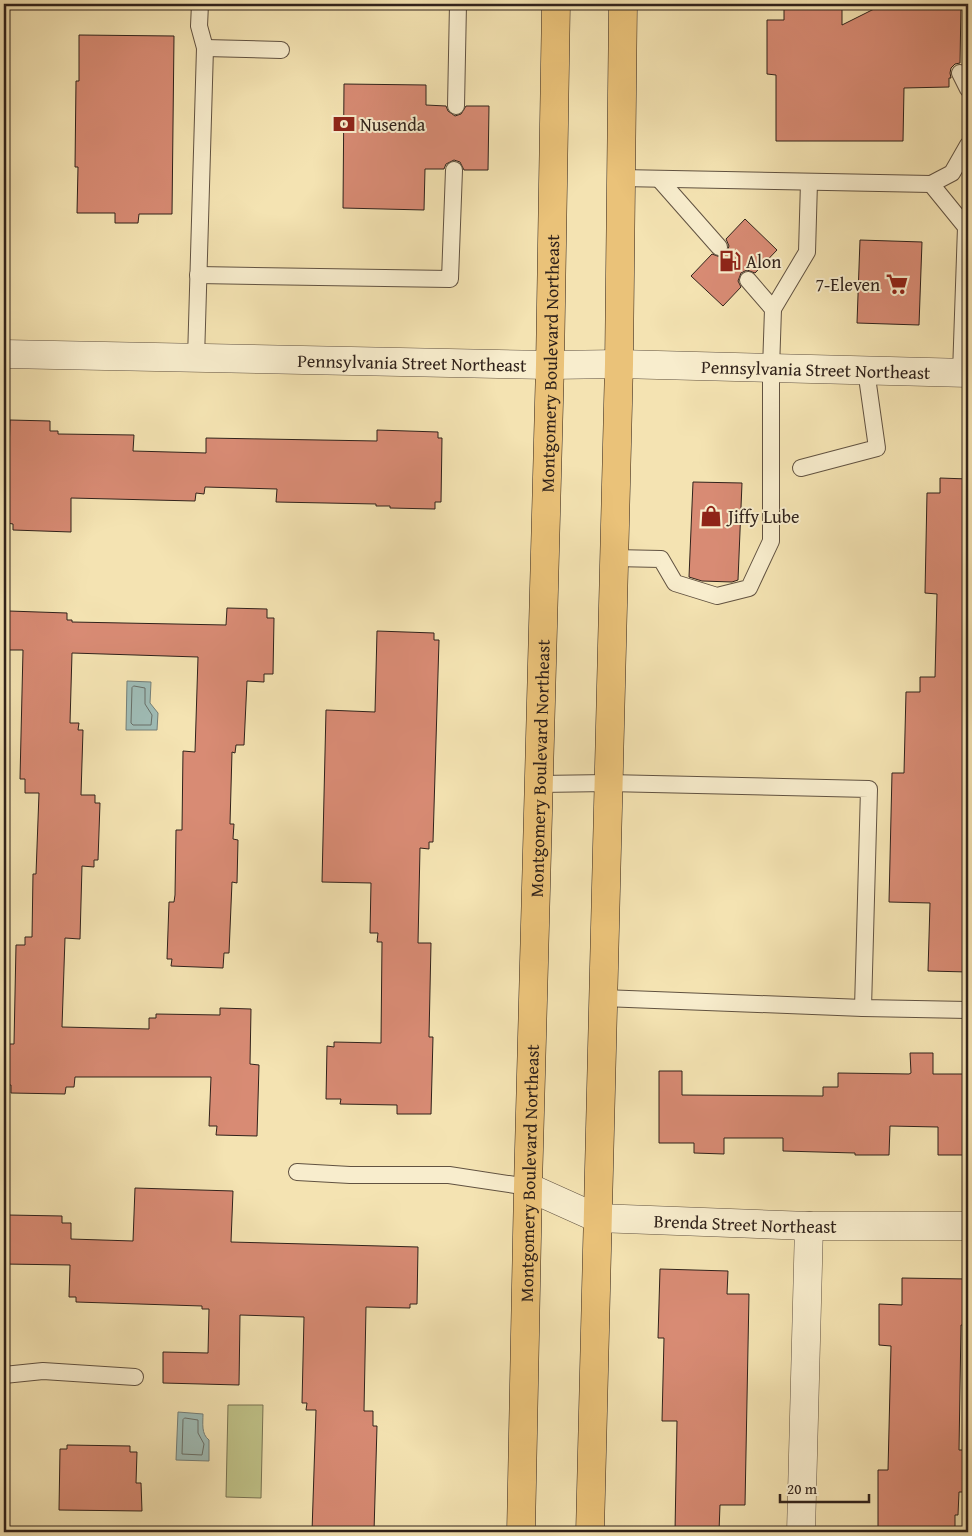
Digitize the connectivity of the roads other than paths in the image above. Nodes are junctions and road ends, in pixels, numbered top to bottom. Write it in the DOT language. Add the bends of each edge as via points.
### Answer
graph roads {
  1 [pos="200,4"];
  2 [pos="458,4"];
  3 [pos="556,4"];
  4 [pos="623,4"];
  5 [pos="205,48"];
  6 [pos="281,50"];
  7 [pos="960,73"];
  8 [pos="968,89"];
  9 [pos="456,106"];
  10 [pos="968,145"];
  11 [pos="454,170"];
  12 [pos="621,178"];
  13 [pos="659,179"];
  14 [pos="809,182"];
  15 [pos="931,184"];
  16 [pos="718,247"];
  17 [pos="198,275"];
  18 [pos="748,280"];
  19 [pos="773,309"];
  20 [pos="4,354"];
  21 [pos="196,359"];
  22 [pos="619,364"];
  23 [pos="550,365"];
  24 [pos="771,369"];
  25 [pos="866,370"];
  26 [pos="965,373"];
  27 [pos="801,468"];
  28 [pos="614,558"];
  29 [pos="608,783"];
  30 [pos="539,784"];
  31 [pos="603,998"];
  32 [pos="863,1008"];
  33 [pos="968,1010"];
  34 [pos="297,1172"];
  35 [pos="528,1187"];
  36 [pos="597,1218"];
  37 [pos="809,1226"];
  38 [pos="968,1226"];
  39 [pos="4,1375"];
  40 [pos="135,1377"];
  41 [pos="521,1532"];
  42 [pos="590,1532"];
  43 [pos="801,1532"];
  1 -- 5 [label="lane" via="199,26"];
  2 -- 9 [label="lane"];
  3 -- 23 [label="main road, Montgomery Boulevard Northeast"];
  4 -- 12 [label="main road"];
  5 -- 6 [label="lane"];
  5 -- 17 [label="lane"];
  7 -- 8 [label="lane"];
  10 -- 15 [label="lane" via="952,173"];
  11 -- 17 [label="lane" via="450,279"];
  12 -- 13 [label="lane"];
  12 -- 22 [label="main road"];
  13 -- 14 [label="lane"];
  13 -- 16 [label="lane"];
  14 -- 15 [label="lane"];
  14 -- 19 [label="lane" via="807,252"];
  15 -- 26 [label="lane" via="966,227"];
  17 -- 21 [label="lane"];
  18 -- 19 [label="lane"];
  19 -- 24 [label="lane"];
  20 -- 21 [label="street, Pennsylvania Street Northeast"];
  21 -- 23 [label="street, Pennsylvania Street Northeast"];
  22 -- 23 [label="street, Pennsylvania Street Northeast"];
  22 -- 24 [label="street, Pennsylvania Street Northeast"];
  22 -- 28 [label="main road"];
  23 -- 30 [label="main road, Montgomery Boulevard Northeast"];
  24 -- 25 [label="street, Pennsylvania Street Northeast"];
  24 -- 28 [label="lane" via="771,541 749,588 717,596 675,582 661,559"];
  25 -- 26 [label="street, Pennsylvania Street Northeast"];
  25 -- 27 [label="lane" via="876,448"];
  28 -- 29 [label="main road"];
  29 -- 30 [label="lane"];
  29 -- 31 [label="main road"];
  29 -- 32 [label="lane" via="869,789"];
  30 -- 35 [label="main road, Montgomery Boulevard Northeast"];
  31 -- 32 [label="lane"];
  31 -- 36 [label="main road"];
  32 -- 33 [label="lane"];
  34 -- 35 [label="lane" via="350,1176 449,1175"];
  35 -- 36 [label="street, Brenda Street Northeast"];
  35 -- 41 [label="main road, Montgomery Boulevard Northeast"];
  36 -- 37 [label="street, Brenda Street Northeast"];
  36 -- 42 [label="main road"];
  37 -- 38 [label="street, Brenda Street Northeast"];
  37 -- 43 [label="street"];
  39 -- 40 [label="lane" via="43,1371"];
}
